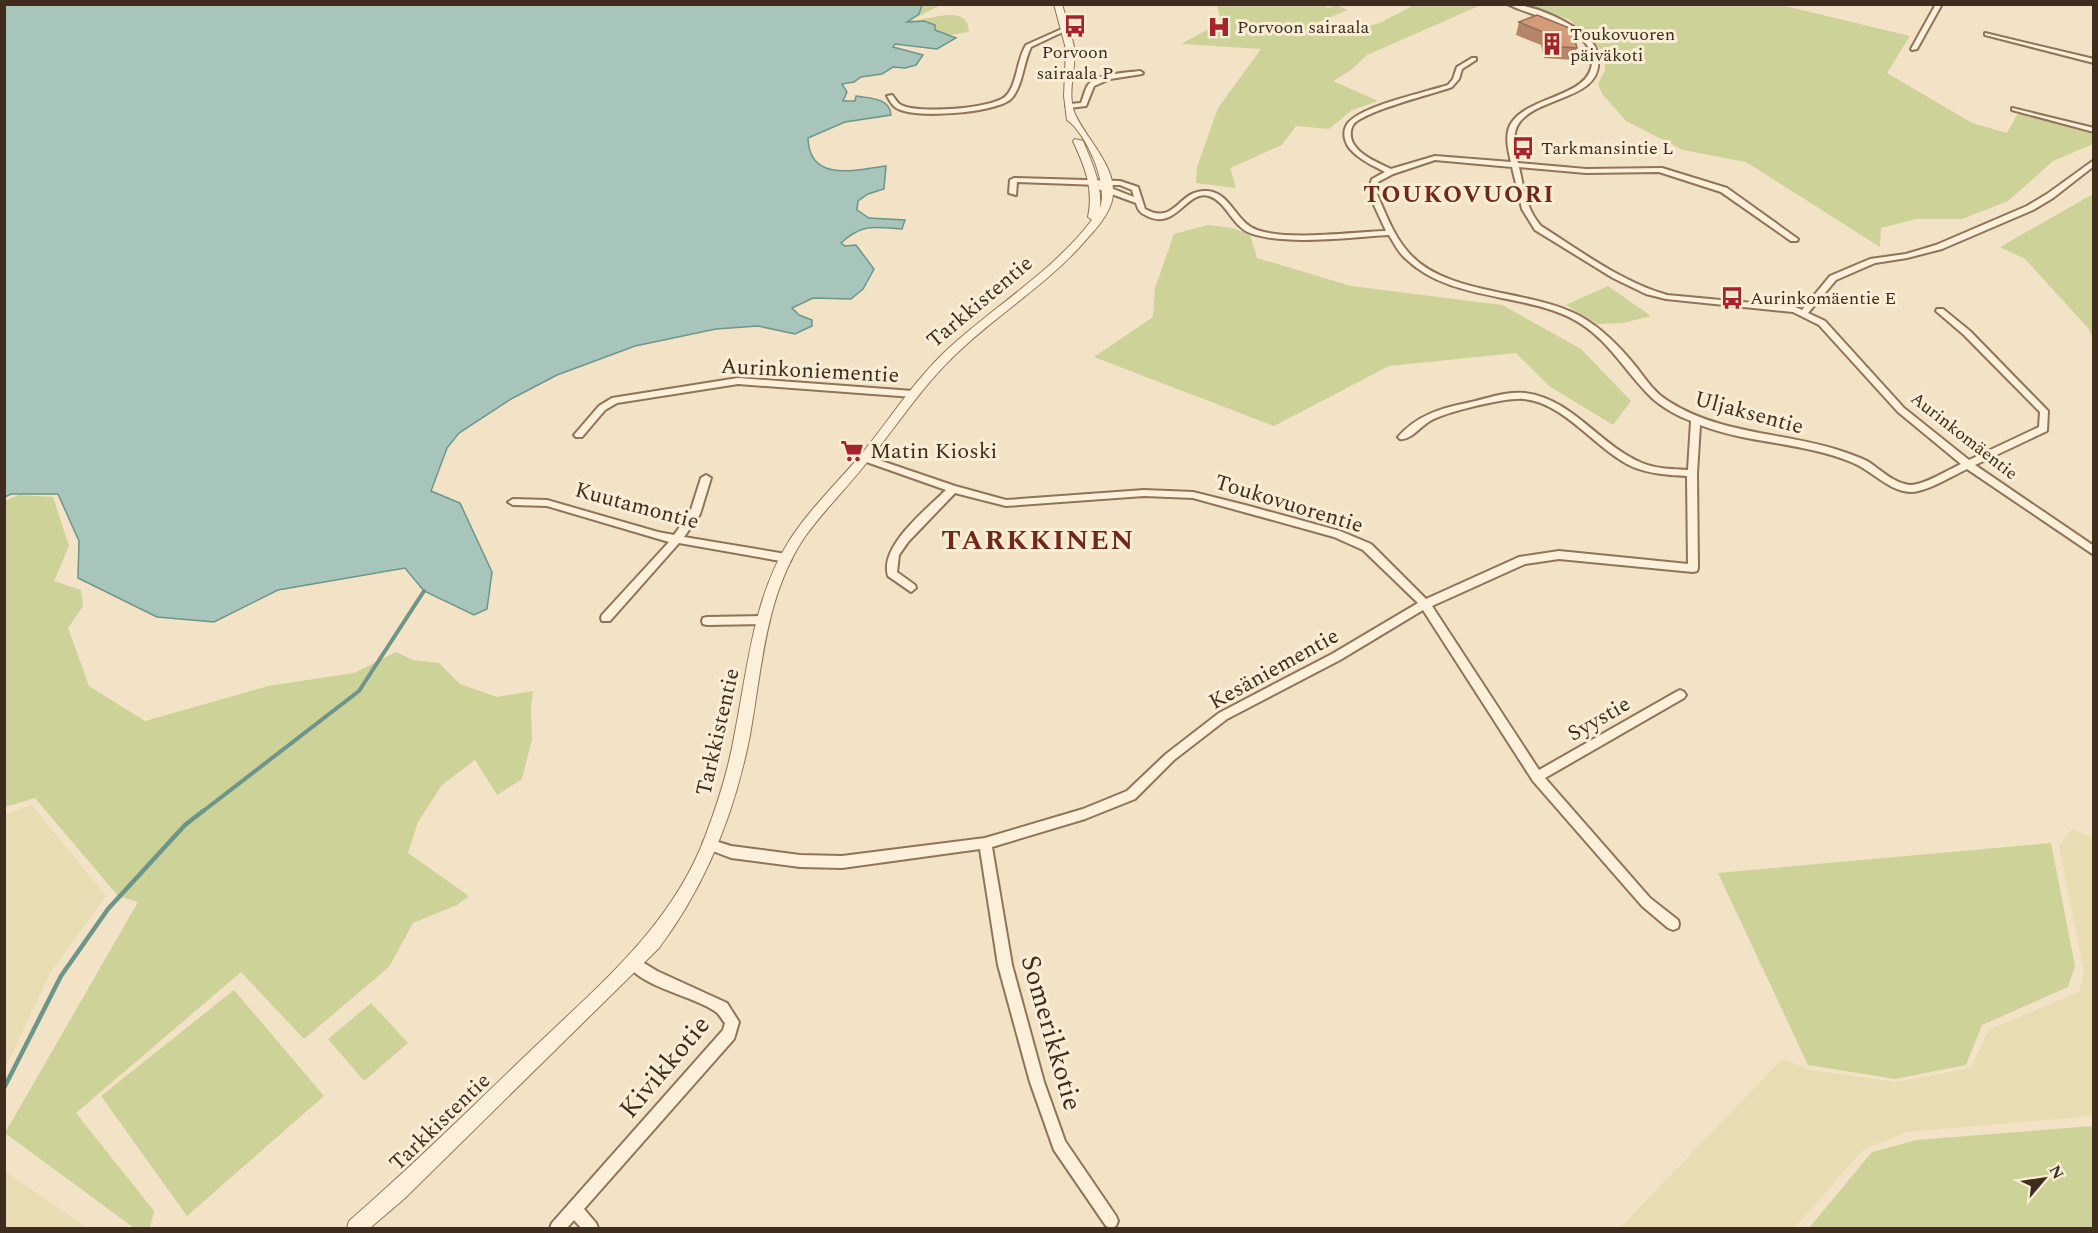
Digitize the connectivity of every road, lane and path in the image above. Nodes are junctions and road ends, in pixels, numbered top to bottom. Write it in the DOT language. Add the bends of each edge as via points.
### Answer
graph roads {
  1 [pos="1058,4"];
  2 [pos="1510,4"];
  3 [pos="1939,4"];
  4 [pos="1066,29"];
  5 [pos="1987,34"];
  6 [pos="1914,49"];
  7 [pos="1474,59"];
  8 [pos="2094,61"];
  9 [pos="1140,73"];
  10 [pos="890,96"];
  11 [pos="1070,109"];
  12 [pos="2014,109"];
  13 [pos="2094,130"];
  14 [pos="2094,162"];
  15 [pos="1515,165"];
  16 [pos="1390,172"];
  17 [pos="1103,185"];
  18 [pos="1013,193"];
  19 [pos="1391,233"];
  20 [pos="1794,239"];
  21 [pos="1940,311"];
  22 [pos="1804,313"];
  23 [pos="913,394"];
  24 [pos="1696,420"];
  25 [pos="579,435"];
  26 [pos="1403,437"];
  27 [pos="864,458"];
  28 [pos="1967,464"];
  29 [pos="1692,473"];
  30 [pos="706,478"];
  31 [pos="953,489"];
  32 [pos="513,502"];
  33 [pos="677,538"];
  34 [pos="2094,551"];
  35 [pos="786,558"];
  36 [pos="911,588"];
  37 [pos="1425,604"];
  38 [pos="606,618"];
  39 [pos="764,620"];
  40 [pos="707,621"];
  41 [pos="1680,695"];
  42 [pos="1537,777"];
  43 [pos="985,843"];
  44 [pos="709,844"];
  45 [pos="1673,924"];
  46 [pos="634,963"];
  47 [pos="574,1209"];
  48 [pos="1111,1221"];
  49 [pos="356,1228"];
  50 [pos="557,1228"];
  51 [pos="591,1228"];
  1 -- 4 [label="street"];
  2 -- 15 [label="street, Aurinkomäentie" via="1575,31 1594,50 1598,64 1588,83 1532,106 1518,118 1512,127"];
  3 -- 6 [label="street"];
  4 -- 10 [label="street" via="1028,46 1012,93 994,106 907,110 897,106"];
  4 -- 11 [label="street"];
  5 -- 8 [label="street"];
  7 -- 16 [label="street" via="1459,68 1450,86 1352,121 1347,132 1349,144"];
  9 -- 11 [label="street" via="1099,80 1091,85 1084,105"];
  11 -- 17 [label="street, Tarkkistentie" via="1089,143"];
  12 -- 13 [label="street"];
  14 -- 22 [label="street" via="2030,208 1939,247 1873,261 1833,278"];
  15 -- 16 [label="street" via="1435,158"];
  15 -- 20 [label="street" via="1586,171 1659,170 1724,190"];
  15 -- 22 [label="street, Aurinkomäentie" via="1527,217 1538,228 1632,285 1666,297"];
  16 -- 19 [label="street, Uljaksentie" via="1375,181 1372,192"];
  17 -- 18 [label="street" via="1032,178 1014,180"];
  17 -- 19 [label="street" via="1137,201 1148,214 1161,217 1175,212 1197,194 1211,194 1245,226 1273,236"];
  17 -- 23 [label="street, Tarkkistentie" via="1090,225 1058,264 953,351"];
  19 -- 24 [label="street, Uljaksentie" via="1408,259 1439,279 1544,305 1586,322 1609,341 1661,401"];
  21 -- 28 [label="street, Uljaksentie" via="2044,411 2044,429"];
  22 -- 28 [label="street, Aurinkomäentie" via="1822,323 1901,410"];
  23 -- 25 [label="street, Aurinkoniementie" via="732,381 615,400 602,408"];
  23 -- 27 [label="street, Tarkkistentie"];
  24 -- 28 [label="street, Uljaksentie" via="1846,455 1910,488"];
  24 -- 29 [label="street"];
  26 -- 29 [label="street" via="1423,419 1442,411 1527,396 1567,415 1630,462 1661,471"];
  27 -- 31 [label="street, Toukovuorentie"];
  27 -- 35 [label="street, Tarkkistentie" via="815,514"];
  28 -- 34 [label="street, Aurinkomäentie"];
  29 -- 37 [label="street, Kesäniementie" via="1693,568 1559,555 1523,560"];
  30 -- 33 [label="street" via="694,514"];
  31 -- 36 [label="street" via="904,539 894,555 892,573"];
  31 -- 37 [label="street, Toukovuorentie" via="1006,503 1144,493 1193,495 1336,534 1367,547"];
  32 -- 33 [label="street, Kuutamontie" via="547,503 638,532"];
  33 -- 35 [label="street, Kuutamontie"];
  33 -- 38 [label="street"];
  35 -- 39 [label="street, Tarkkistentie"];
  37 -- 42 [label="street, Toukovuorentie"];
  37 -- 43 [label="street, Kesäniementie" via="1336,657 1223,716 1170,757 1131,795"];
  39 -- 40 [label="street"];
  39 -- 44 [label="street, Tarkkistentie" via="737,759"];
  41 -- 42 [label="street, Syystie"];
  42 -- 45 [label="street, Toukovuorentie" via="1612,865"];
  43 -- 44 [label="street, Kesäniementie" via="842,862 731,852"];
  43 -- 48 [label="street, Somerikkotie" via="1005,965 1037,1082 1059,1145"];
  44 -- 46 [label="street, Tarkkistentie" via="670,920"];
  46 -- 47 [label="street, Kivikkotie" via="652,976 722,1008 732,1022 729,1034"];
  46 -- 49 [label="street, Tarkkistentie"];
  47 -- 50 [label="street, Kivikkotie"];
  47 -- 51 [label="street"];
}
